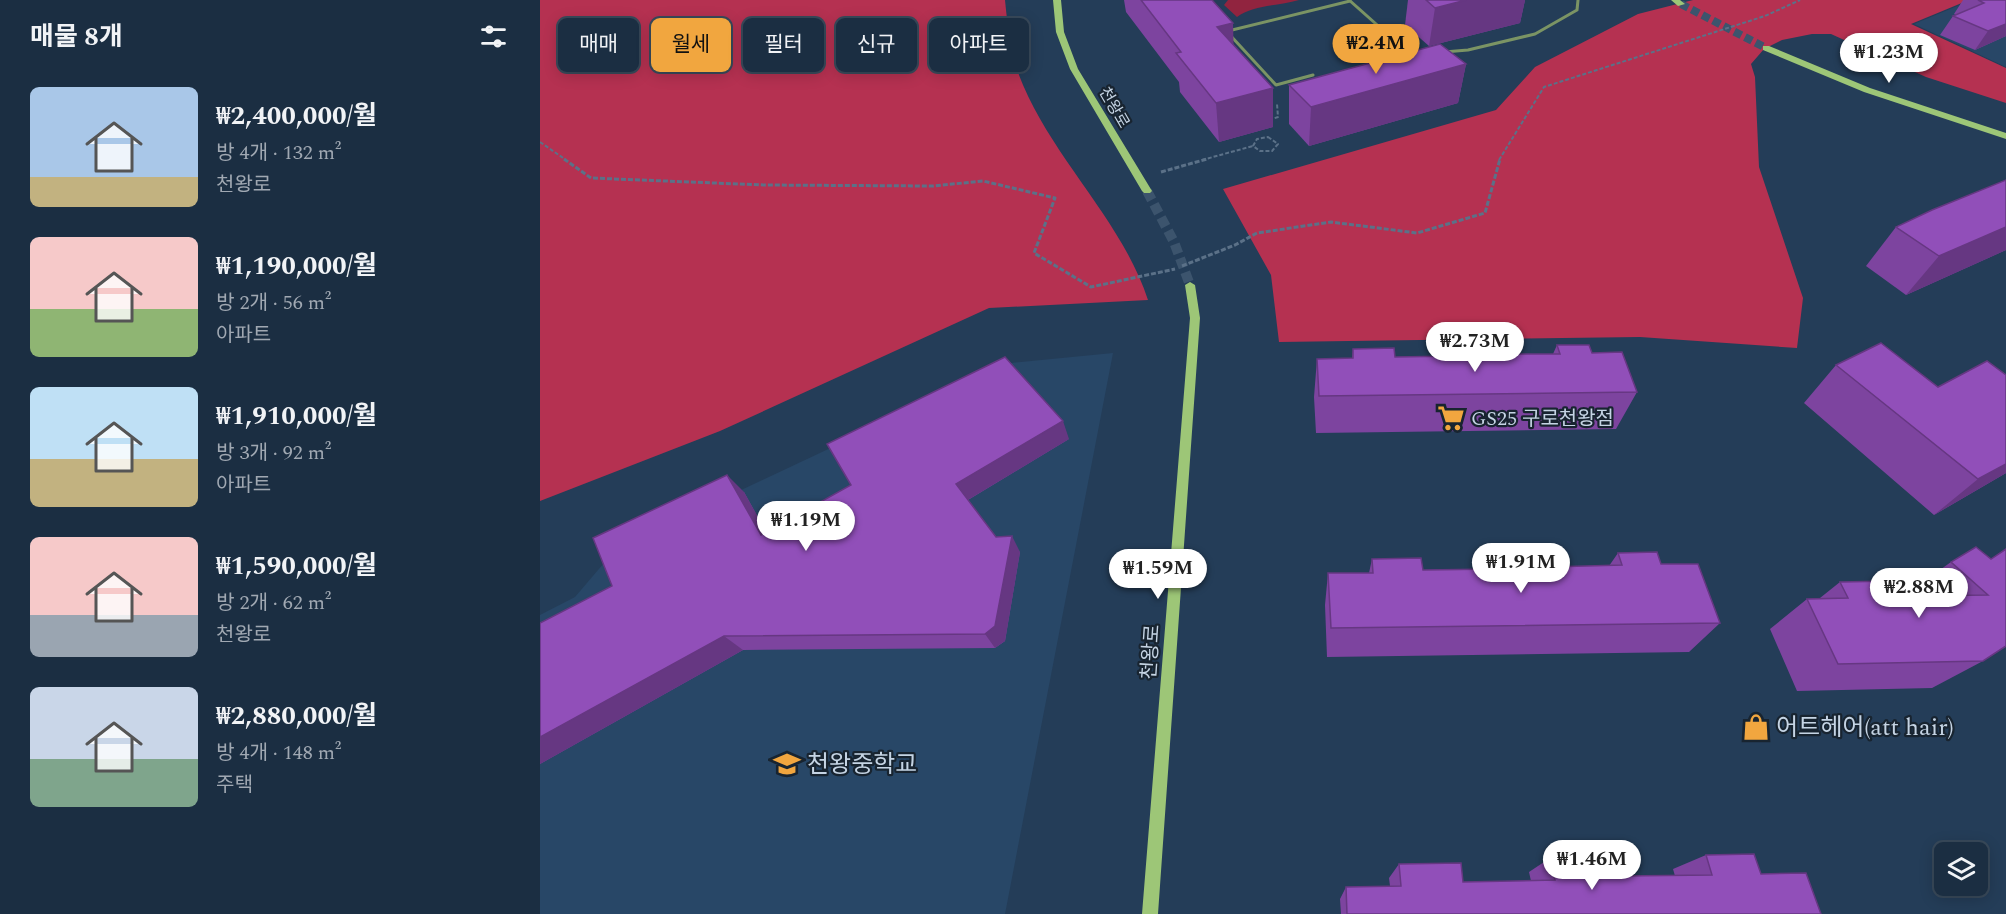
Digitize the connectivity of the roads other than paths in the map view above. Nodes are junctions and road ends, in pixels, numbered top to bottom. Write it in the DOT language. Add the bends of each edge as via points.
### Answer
graph roads {
  1 [pos="1057,0"];
  2 [pos="1578,0"];
  3 [pos="1350,1"];
  4 [pos="1222,26"];
  5 [pos="1227,31"];
  6 [pos="1766,48"];
  7 [pos="1443,52"];
  8 [pos="1413,57"];
  9 [pos="1313,75"];
  10 [pos="2006,136"];
  11 [pos="1147,191"];
  12 [pos="1191,285"];
  13 [pos="1150,914"];
  1 -- 11 [label="street, 천왕로" via="1060,32 1074,69"];
  2 -- 7 [label="lane" via="1577,10 1535,34"];
  3 -- 5 [label="lane"];
  3 -- 8 [label="lane"];
  4 -- 5 [label="lane"];
  5 -- 9 [label="lane" via="1276,85"];
  6 -- 10 [label="street" via="1867,90"];
  12 -- 13 [label="street, 천왕로" via="1195,318"];
}
